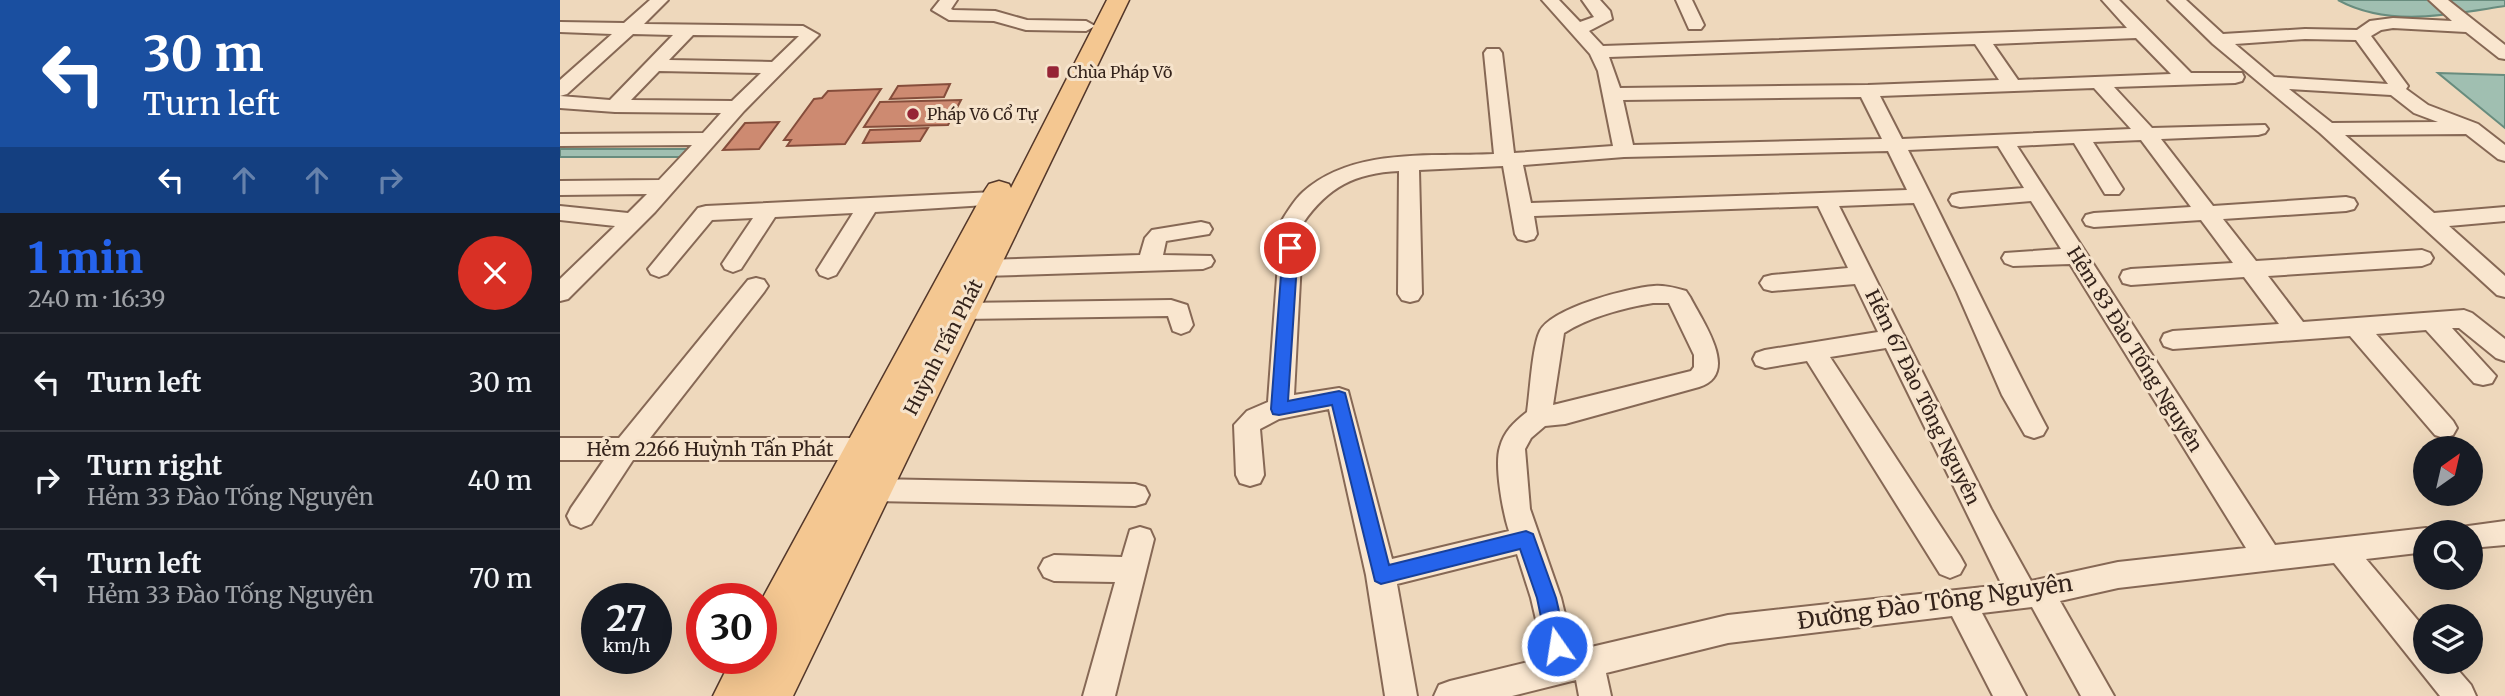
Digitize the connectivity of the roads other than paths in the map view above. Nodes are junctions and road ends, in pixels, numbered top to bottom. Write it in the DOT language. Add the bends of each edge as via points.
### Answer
graph roads {
  1 [pos="660,0"];
  2 [pos="949,0"];
  3 [pos="1100,0"];
  4 [pos="1118,0"];
  5 [pos="1550,0"];
  6 [pos="1590,0"];
  7 [pos="1684,0"];
  8 [pos="2110,0"];
  9 [pos="2176,0"];
  10 [pos="2437,0"];
  11 [pos="1695,25"];
  12 [pos="1086,26"];
  13 [pos="560,27"];
  14 [pos="2471,27"];
  15 [pos="627,29"];
  16 [pos="688,30"];
  17 [pos="1577,30"];
  18 [pos="2141,33"];
  19 [pos="2361,35"];
  20 [pos="1980,38"];
  21 [pos="2219,40"];
  22 [pos="1598,52"];
  23 [pos="1493,53"];
  24 [pos="2505,54"];
  25 [pos="654,65"];
  26 [pos="776,68"];
  27 [pos="2235,77"];
  28 [pos="2186,79"];
  29 [pos="2099,82"];
  30 [pos="2269,82"];
  31 [pos="2012,85"];
  32 [pos="560,90"];
  33 [pos="2396,90"];
  34 [pos="1868,91"];
  35 [pos="1612,94"];
  36 [pos="1058,97"];
  37 [pos="560,102"];
  38 [pos="615,106"];
  39 [pos="737,107"];
  40 [pos="2471,128"];
  41 [pos="2258,129"];
  42 [pos="2327,129"];
  43 [pos="2147,134"];
  44 [pos="2080,138"];
  45 [pos="709,139"];
  46 [pos="2003,139"];
  47 [pos="560,140"];
  48 [pos="1895,145"];
  49 [pos="1623,151"];
  50 [pos="2505,155"];
  51 [pos="1508,160"];
  52 [pos="1409,163"];
  53 [pos="666,187"];
  54 [pos="560,188"];
  55 [pos="2112,189"];
  56 [pos="2038,194"];
  57 [pos="1921,196"];
  58 [pos="1825,198"];
  59 [pos="994,199"];
  60 [pos="1960,200"];
  61 [pos="2346,204"];
  62 [pos="867,206"];
  63 [pos="769,210"];
  64 [pos="1521,210"];
  65 [pos="560,213"];
  66 [pos="2208,214"];
  67 [pos="2505,214"];
  68 [pos="2094,220"];
  69 [pos="632,221"];
  70 [pos="2428,221"];
  71 [pos="1201,229"];
  72 [pos="1526,234"];
  73 [pos="2077,256"];
  74 [pos="2013,258"];
  75 [pos="2422,258"];
  76 [pos="1203,261"];
  77 [pos="1149,262"];
  78 [pos="733,264"];
  79 [pos="983,268"];
  80 [pos="2249,268"];
  81 [pos="659,269"];
  82 [pos="828,270"];
  83 [pos="1863,275"];
  84 [pos="2131,277"];
  85 [pos="1772,283"];
  86 [pos="756,286"];
  87 [pos="2505,289"];
  88 [pos="560,293"];
  89 [pos="1410,294"];
  90 [pos="961,311"];
  91 [pos="2432,322"];
  92 [pos="1181,325"];
  93 [pos="2356,327"];
  94 [pos="2298,332"];
  95 [pos="1894,338"];
  96 [pos="2173,340"];
  97 [pos="1813,351"];
  98 [pos="2505,352"];
  99 [pos="1765,359"];
  100 [pos="2483,376"];
  101 [pos="1279,409"];
  102 [pos="1539,417"];
  103 [pos="2034,428"];
  104 [pos="2444,428"];
  105 [pos="560,449"];
  106 [pos="626,449"];
  107 [pos="861,449"];
  108 [pos="1250,475"];
  109 [pos="873,490"];
  110 [pos="1135,495"];
  111 [pos="580,516"];
  112 [pos="2505,533"];
  113 [pos="2483,535"];
  114 [pos="1140,539"];
  115 [pos="1526,539"];
  116 [pos="2413,541"];
  117 [pos="2339,548"];
  118 [pos="2268,558"];
  119 [pos="1950,565"];
  120 [pos="1054,568"];
  121 [pos="1134,570"];
  122 [pos="1381,575"];
  123 [pos="2031,594"];
  124 [pos="1959,601"];
  125 [pos="777,610"];
  126 [pos="2413,638"];
  127 [pos="1575,666"];
  128 [pos="745,674"];
  129 [pos="2442,674"];
  130 [pos="734,696"];
  131 [pos="772,696"];
  132 [pos="1099,696"];
  133 [pos="1401,696"];
  134 [pos="1450,696"];
  135 [pos="1595,696"];
  136 [pos="2010,696"];
  137 [pos="2098,696"];
  138 [pos="2460,696"];
  1 -- 15 [label="street"];
  2 -- 12 [label="street" via="941,10 950,15 995,16 1026,25"];
  3 -- 12 [label="main road, Huỳnh Tấn Phát"];
  4 -- 36 [label="main road, Huỳnh Tấn Phát"];
  5 -- 17 [label="street"];
  6 -- 17 [label="street" via="1603,19"];
  7 -- 11 [label="street"];
  8 -- 18 [label="street"];
  9 -- 21 [label="street"];
  10 -- 14 [label="street"];
  12 -- 36 [label="main road, Huỳnh Tấn Phát"];
  13 -- 15 [label="street"];
  14 -- 19 [label="street" via="2393,23 2376,25"];
  14 -- 24 [label="street"];
  15 -- 16 [label="street"];
  15 -- 32 [label="street"];
  16 -- 25 [label="street"];
  16 -- 26 [label="street" via="807,33 810,36"];
  17 -- 22 [label="street"];
  18 -- 20 [label="street"];
  18 -- 28 [label="street"];
  19 -- 21 [label="street"];
  19 -- 33 [label="street" via="2399,86"];
  20 -- 22 [label="street"];
  20 -- 31 [label="street"];
  21 -- 30 [label="street"];
  22 -- 35 [label="street"];
  23 -- 51 [label="street"];
  25 -- 26 [label="street"];
  25 -- 38 [label="street"];
  26 -- 39 [label="street"];
  27 -- 28 [label="street"];
  28 -- 29 [label="street"];
  29 -- 31 [label="street"];
  29 -- 43 [label="street"];
  30 -- 33 [label="street"];
  30 -- 42 [label="street"];
  31 -- 34 [label="street"];
  33 -- 40 [label="street" via="2421,109"];
  34 -- 35 [label="street"];
  34 -- 48 [label="street"];
  35 -- 49 [label="street"];
  36 -- 59 [label="main road, Huỳnh Tấn Phát"];
  36 -- 79 [label="main road, Huỳnh Tấn Phát"];
  37 -- 38 [label="street"];
  38 -- 39 [label="street"];
  39 -- 45 [label="street"];
  40 -- 42 [label="street"];
  40 -- 50 [label="street"];
  41 -- 43 [label="street"];
  42 -- 70 [label="street"];
  43 -- 44 [label="street"];
  43 -- 66 [label="street"];
  44 -- 46 [label="street"];
  44 -- 55 [label="street"];
  45 -- 47 [label="street"];
  45 -- 53 [label="street"];
  46 -- 48 [label="street"];
  46 -- 56 [label="street, Hẻm 83 Đào Tống Nguyên"];
  48 -- 49 [label="street"];
  48 -- 57 [label="street"];
  49 -- 51 [label="street"];
  51 -- 52 [label="street"];
  51 -- 64 [label="street"];
  52 -- 89 [label="street"];
  52 -- 101 [label="street" via="1370,166 1339,177 1310,197 1292,222"];
  53 -- 54 [label="street"];
  53 -- 69 [label="street"];
  56 -- 60 [label="street"];
  56 -- 73 [label="street, Hẻm 83 Đào Tống Nguyên"];
  57 -- 58 [label="street"];
  57 -- 103 [label="street"];
  58 -- 64 [label="street"];
  58 -- 83 [label="street, Hẻm 67 Đào Tông Nguyên"];
  59 -- 62 [label="street"];
  59 -- 107 [label="main road, Huỳnh Tấn Phát"];
  61 -- 66 [label="street"];
  62 -- 63 [label="street"];
  62 -- 82 [label="street"];
  63 -- 78 [label="street"];
  63 -- 81 [label="street" via="706,213"];
  64 -- 72 [label="street"];
  65 -- 69 [label="street"];
  66 -- 68 [label="street"];
  66 -- 80 [label="street"];
  67 -- 70 [label="street"];
  69 -- 88 [label="street"];
  70 -- 87 [label="street"];
  71 -- 77 [label="street" via="1160,235"];
  73 -- 74 [label="street"];
  73 -- 118 [label="street, Hẻm 83 Đào Tống Nguyên"];
  75 -- 80 [label="street"];
  76 -- 77 [label="street"];
  77 -- 79 [label="street"];
  79 -- 90 [label="main road, Huỳnh Tấn Phát"];
  80 -- 84 [label="street"];
  80 -- 94 [label="street"];
  83 -- 85 [label="street"];
  83 -- 95 [label="street, Hẻm 67 Đào Tông Nguyên"];
  86 -- 106 [label="street"];
  90 -- 92 [label="street" via="1171,308 1179,312"];
  90 -- 109 [label="main road, Huỳnh Tấn Phát"];
  91 -- 93 [label="street"];
  91 -- 98 [label="street" via="2470,321"];
  91 -- 100 [label="street"];
  93 -- 94 [label="street"];
  93 -- 104 [label="street"];
  94 -- 96 [label="street"];
  95 -- 97 [label="street"];
  95 -- 123 [label="street, Hẻm 67 Đào Tông Nguyên" via="1981,517"];
  97 -- 99 [label="street"];
  97 -- 119 [label="street"];
  101 -- 108 [label="street" via="1247,425"];
  101 -- 122 [label="street" via="1339,398"];
  102 -- 102 [label="street" via="1699,378 1707,369 1706,355 1678,298 1669,293 1650,294 1555,327 1550,335"];
  102 -- 115 [label="street" via="1521,431 1512,449 1516,509"];
  105 -- 106 [label="street, Hẻm 2266 Huỳnh Tấn Phát"];
  106 -- 107 [label="street, Hẻm 2266 Huỳnh Tấn Phát"];
  106 -- 111 [label="street"];
  107 -- 125 [label="main road, Huỳnh Tấn Phát"];
  109 -- 110 [label="street"];
  109 -- 131 [label="main road, Huỳnh Tấn Phát"];
  112 -- 113 [label="street"];
  114 -- 121 [label="street"];
  115 -- 122 [label="street"];
  115 -- 127 [label="street"];
  116 -- 117 [label="street, Đường Đào Tông Nguyên"];
  117 -- 118 [label="street, Đường Đào Tông Nguyên"];
  117 -- 126 [label="street"];
  118 -- 123 [label="street, Đường Đào Tông Nguyên" via="2119,576"];
  120 -- 121 [label="street"];
  121 -- 132 [label="street"];
  122 -- 133 [label="street"];
  123 -- 124 [label="street, Đường Đào Tông Nguyên"];
  123 -- 137 [label="street, Hẻm 67 Đào Tông Nguyên"];
  124 -- 127 [label="street, Đường Đào Tông Nguyên" via="1728,629"];
  124 -- 136 [label="street"];
  127 -- 134 [label="street, Đường Đào Tông Nguyên"];
  127 -- 135 [label="street"];
  128 -- 130 [label="main road"];
  129 -- 138 [label="street"];
}
